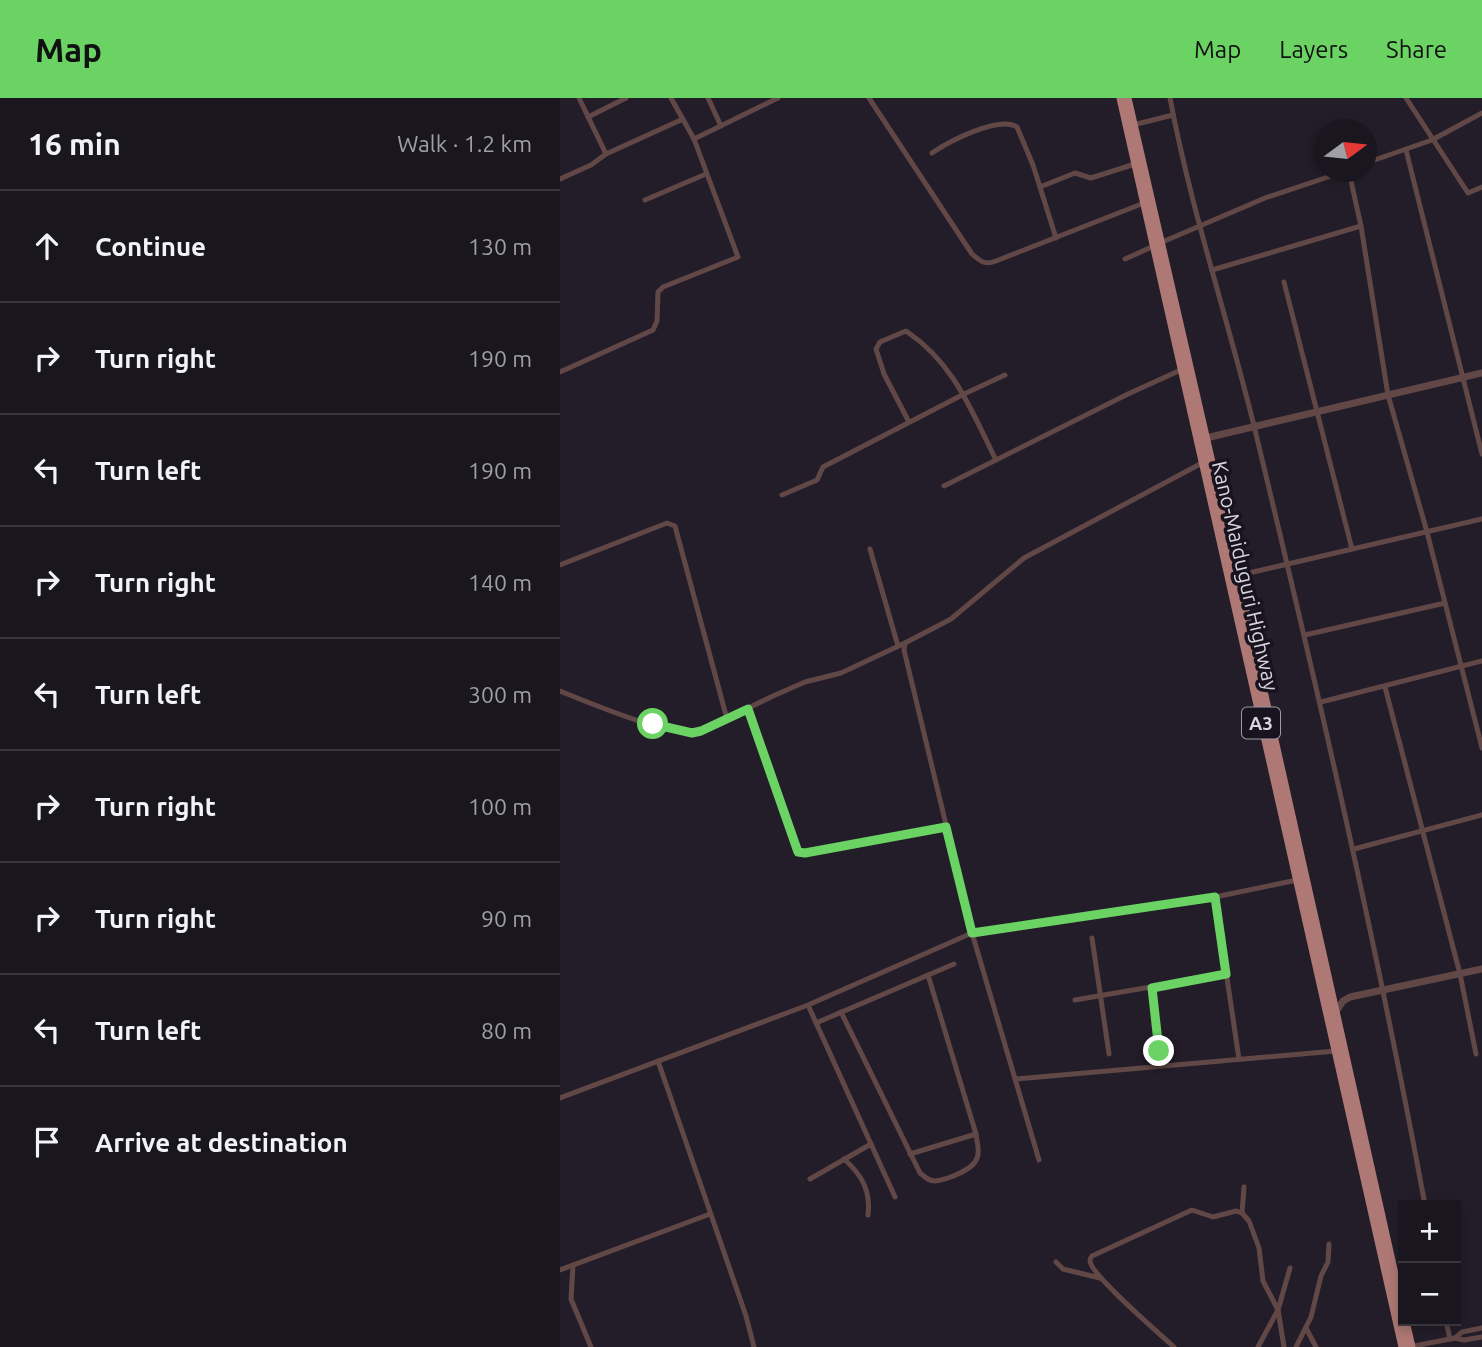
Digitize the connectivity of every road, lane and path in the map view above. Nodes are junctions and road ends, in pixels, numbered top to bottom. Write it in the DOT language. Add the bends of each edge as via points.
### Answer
graph roads {
  1 [pos="579,98"];
  2 [pos="626,98"];
  3 [pos="671,98"];
  4 [pos="708,98"];
  5 [pos="760,98"];
  6 [pos="778,98"];
  7 [pos="869,98"];
  8 [pos="1121,98"];
  9 [pos="1127,98"];
  10 [pos="1170,98"];
  11 [pos="1406,98"];
  12 [pos="763,105"];
  13 [pos="1482,113"];
  14 [pos="1173,115"];
  15 [pos="589,117"];
  16 [pos="683,119"];
  17 [pos="1133,125"];
  18 [pos="721,126"];
  19 [pos="694,139"];
  20 [pos="1432,140"];
  21 [pos="1406,150"];
  22 [pos="606,153"];
  23 [pos="932,153"];
  24 [pos="1377,160"];
  25 [pos="1135,164"];
  26 [pos="706,174"];
  27 [pos="560,179"];
  28 [pos="1314,182"];
  29 [pos="1351,182"];
  30 [pos="1040,187"];
  31 [pos="1482,187"];
  32 [pos="645,200"];
  33 [pos="1144,203"];
  34 [pos="1199,226"];
  35 [pos="1362,226"];
  36 [pos="1056,238"];
  37 [pos="1157,245"];
  38 [pos="1125,259"];
  39 [pos="1212,270"];
  40 [pos="1284,282"];
  41 [pos="1185,368"];
  42 [pos="560,372"];
  43 [pos="1482,373"];
  44 [pos="1005,375"];
  45 [pos="1462,378"];
  46 [pos="964,394"];
  47 [pos="1388,395"];
  48 [pos="1319,412"];
  49 [pos="909,422"];
  50 [pos="1254,428"];
  51 [pos="1206,438"];
  52 [pos="1482,454"];
  53 [pos="996,460"];
  54 [pos="1202,463"];
  55 [pos="944,486"];
  56 [pos="782,495"];
  57 [pos="1482,519"];
  58 [pos="1427,532"];
  59 [pos="870,549"];
  60 [pos="1352,549"];
  61 [pos="1286,564"];
  62 [pos="560,565"];
  63 [pos="1233,577"];
  64 [pos="1445,603"];
  65 [pos="1304,635"];
  66 [pos="902,644"];
  67 [pos="1482,661"];
  68 [pos="1461,666"];
  69 [pos="1385,687"];
  70 [pos="560,691"];
  71 [pos="1321,702"];
  72 [pos="748,709"];
  73 [pos="727,719"];
  74 [pos="1482,748"];
  75 [pos="1482,815"];
  76 [pos="946,827"];
  77 [pos="1422,831"];
  78 [pos="1354,849"];
  79 [pos="1301,880"];
  80 [pos="1215,897"];
  81 [pos="972,933"];
  82 [pos="1092,938"];
  83 [pos="954,964"];
  84 [pos="1482,970"];
  85 [pos="1226,974"];
  86 [pos="1460,974"];
  87 [pos="928,975"];
  88 [pos="1152,988"];
  89 [pos="1329,989"];
  90 [pos="1384,990"];
  91 [pos="1100,996"];
  92 [pos="1350,997"];
  93 [pos="1075,1000"];
  94 [pos="808,1005"];
  95 [pos="841,1012"];
  96 [pos="1335,1014"];
  97 [pos="816,1023"];
  98 [pos="1159,1051"];
  99 [pos="1336,1051"];
  100 [pos="1109,1054"];
  101 [pos="1476,1054"];
  102 [pos="1239,1059"];
  103 [pos="659,1061"];
  104 [pos="1015,1079"];
  105 [pos="560,1098"];
  106 [pos="976,1134"];
  107 [pos="871,1144"];
  108 [pos="910,1154"];
  109 [pos="844,1159"];
  110 [pos="1039,1160"];
  111 [pos="810,1179"];
  112 [pos="1244,1186"];
  113 [pos="895,1197"];
  114 [pos="1424,1200"];
  115 [pos="1242,1213"];
  116 [pos="710,1214"];
  117 [pos="868,1215"];
  118 [pos="1329,1244"];
  119 [pos="1056,1262"];
  120 [pos="573,1265"];
  121 [pos="1290,1268"];
  122 [pos="560,1270"];
  123 [pos="1100,1278"];
  124 [pos="1398,1292"];
  125 [pos="1278,1310"];
  126 [pos="1406,1326"];
  127 [pos="1448,1326"];
  128 [pos="1306,1328"];
  129 [pos="1482,1328"];
  130 [pos="1482,1337"];
  131 [pos="1452,1338"];
  132 [pos="591,1347"];
  133 [pos="754,1347"];
  134 [pos="1174,1347"];
  135 [pos="1258,1347"];
  136 [pos="1284,1347"];
  137 [pos="1296,1347"];
  138 [pos="1316,1347"];
  139 [pos="1403,1347"];
  140 [pos="1410,1347"];
  1 -- 15 [label="street"];
  2 -- 15 [label="street"];
  3 -- 16 [label="street"];
  4 -- 18 [label="street"];
  5 -- 12 [label="street"];
  6 -- 12 [label="street"];
  7 -- 36 [label="street" via="981,262 987,264"];
  8 -- 25 [label="highway, Kano-Maiduguri Highway / A3"];
  9 -- 17 [label="highway, Kano-Maiduguri Highway / A3"];
  10 -- 14 [label="street"];
  11 -- 20 [label="street"];
  12 -- 18 [label="street"];
  13 -- 20 [label="street"];
  14 -- 17 [label="street"];
  14 -- 34 [label="street"];
  15 -- 22 [label="street"];
  16 -- 19 [label="street"];
  16 -- 22 [label="street"];
  17 -- 37 [label="highway, Kano-Maiduguri Highway / A3"];
  18 -- 19 [label="street"];
  19 -- 26 [label="street"];
  20 -- 21 [label="street"];
  20 -- 31 [label="street" via="1468,193"];
  21 -- 24 [label="street"];
  21 -- 45 [label="street"];
  22 -- 27 [label="street" via="591,166"];
  23 -- 30 [label="street" via="959,137 1013,124 1023,136"];
  25 -- 30 [label="street" via="1091,178 1075,173"];
  25 -- 33 [label="highway, Kano-Maiduguri Highway / A3"];
  26 -- 32 [label="street"];
  26 -- 42 [label="street" via="738,257 663,287 658,292 653,330"];
  28 -- 34 [label="street"];
  29 -- 35 [label="street"];
  30 -- 36 [label="street"];
  33 -- 36 [label="street"];
  33 -- 37 [label="highway, Kano-Maiduguri Highway / A3"];
  34 -- 37 [label="street"];
  34 -- 39 [label="street"];
  35 -- 39 [label="street"];
  35 -- 47 [label="street"];
  37 -- 38 [label="street"];
  37 -- 41 [label="highway, Kano-Maiduguri Highway / A3"];
  39 -- 50 [label="street"];
  40 -- 48 [label="street"];
  41 -- 51 [label="highway, Kano-Maiduguri Highway / A3"];
  41 -- 53 [label="street"];
  41 -- 54 [label="highway, Kano-Maiduguri Highway / A3"];
  43 -- 45 [label="street"];
  44 -- 46 [label="street"];
  45 -- 47 [label="street"];
  45 -- 52 [label="street"];
  46 -- 49 [label="street"];
  46 -- 49 [label="street" via="942,362 906,331 880,342 878,358"];
  46 -- 53 [label="street"];
  47 -- 48 [label="street"];
  47 -- 58 [label="street"];
  48 -- 50 [label="street"];
  48 -- 60 [label="street"];
  49 -- 56 [label="street" via="823,467 817,480"];
  50 -- 51 [label="street"];
  50 -- 61 [label="street"];
  51 -- 63 [label="highway, Kano-Maiduguri Highway / A3"];
  53 -- 55 [label="street"];
  54 -- 63 [label="highway, Kano-Maiduguri Highway / A3"];
  54 -- 66 [label="street" via="1024,558 951,619"];
  57 -- 58 [label="street"];
  58 -- 60 [label="street"];
  58 -- 64 [label="street"];
  59 -- 66 [label="street"];
  60 -- 61 [label="street"];
  61 -- 63 [label="street"];
  61 -- 65 [label="street"];
  62 -- 73 [label="street" via="667,523 675,526"];
  63 -- 79 [label="highway, Kano-Maiduguri Highway / A3"];
  64 -- 65 [label="street"];
  64 -- 68 [label="street"];
  65 -- 71 [label="street"];
  66 -- 72 [label="street"];
  66 -- 76 [label="street"];
  67 -- 68 [label="street"];
  68 -- 69 [label="street"];
  68 -- 74 [label="street"];
  69 -- 71 [label="street"];
  69 -- 77 [label="street"];
  70 -- 73 [label="street" via="692,733"];
  71 -- 78 [label="street"];
  72 -- 73 [label="street"];
  72 -- 76 [label="street" via="798,852"];
  75 -- 77 [label="street"];
  76 -- 81 [label="street"];
  77 -- 78 [label="street"];
  77 -- 86 [label="street"];
  78 -- 90 [label="street"];
  79 -- 80 [label="street"];
  79 -- 89 [label="highway, Kano-Maiduguri Highway / A3"];
  79 -- 99 [label="highway, Kano-Maiduguri Highway / A3"];
  80 -- 81 [label="street"];
  80 -- 85 [label="street"];
  81 -- 94 [label="street"];
  81 -- 104 [label="street"];
  82 -- 91 [label="street"];
  83 -- 87 [label="street"];
  84 -- 86 [label="street"];
  85 -- 88 [label="street"];
  85 -- 102 [label="street"];
  86 -- 90 [label="street"];
  86 -- 101 [label="street"];
  87 -- 95 [label="street"];
  87 -- 106 [label="street"];
  88 -- 91 [label="street"];
  88 -- 98 [label="street"];
  89 -- 92 [label="street"];
  89 -- 96 [label="highway, Kano-Maiduguri Highway / A3"];
  90 -- 92 [label="street"];
  90 -- 114 [label="street"];
  91 -- 93 [label="street"];
  91 -- 100 [label="street"];
  92 -- 96 [label="street"];
  94 -- 97 [label="street"];
  94 -- 103 [label="street"];
  95 -- 97 [label="street"];
  95 -- 108 [label="street"];
  96 -- 124 [label="highway, Kano-Maiduguri Highway / A3"];
  97 -- 107 [label="street"];
  99 -- 102 [label="street"];
  99 -- 139 [label="highway, Kano-Maiduguri Highway / A3"];
  102 -- 104 [label="street"];
  103 -- 105 [label="street"];
  103 -- 116 [label="street"];
  104 -- 110 [label="street"];
  106 -- 108 [label="street"];
  106 -- 108 [label="street" via="975,1163 944,1179 927,1179"];
  107 -- 109 [label="street"];
  107 -- 113 [label="street"];
  109 -- 111 [label="street"];
  109 -- 117 [label="street" via="864,1183"];
  112 -- 115 [label="street"];
  115 -- 123 [label="street" via="1213,1217 1192,1210 1134,1235 1092,1255 1090,1262"];
  115 -- 125 [label="street" via="1252,1227 1263,1281"];
  116 -- 120 [label="street"];
  116 -- 133 [label="street"];
  118 -- 128 [label="street" via="1328,1262"];
  119 -- 123 [label="street" via="1063,1269"];
  120 -- 122 [label="street"];
  120 -- 132 [label="street" via="571,1299"];
  121 -- 125 [label="street"];
  123 -- 134 [label="street"];
  125 -- 135 [label="street"];
  125 -- 136 [label="street"];
  126 -- 140 [label="highway"];
  127 -- 131 [label="street"];
  128 -- 137 [label="street"];
  128 -- 138 [label="street"];
  129 -- 131 [label="street"];
  130 -- 131 [label="street"];
  131 -- 140 [label="street"];
}
